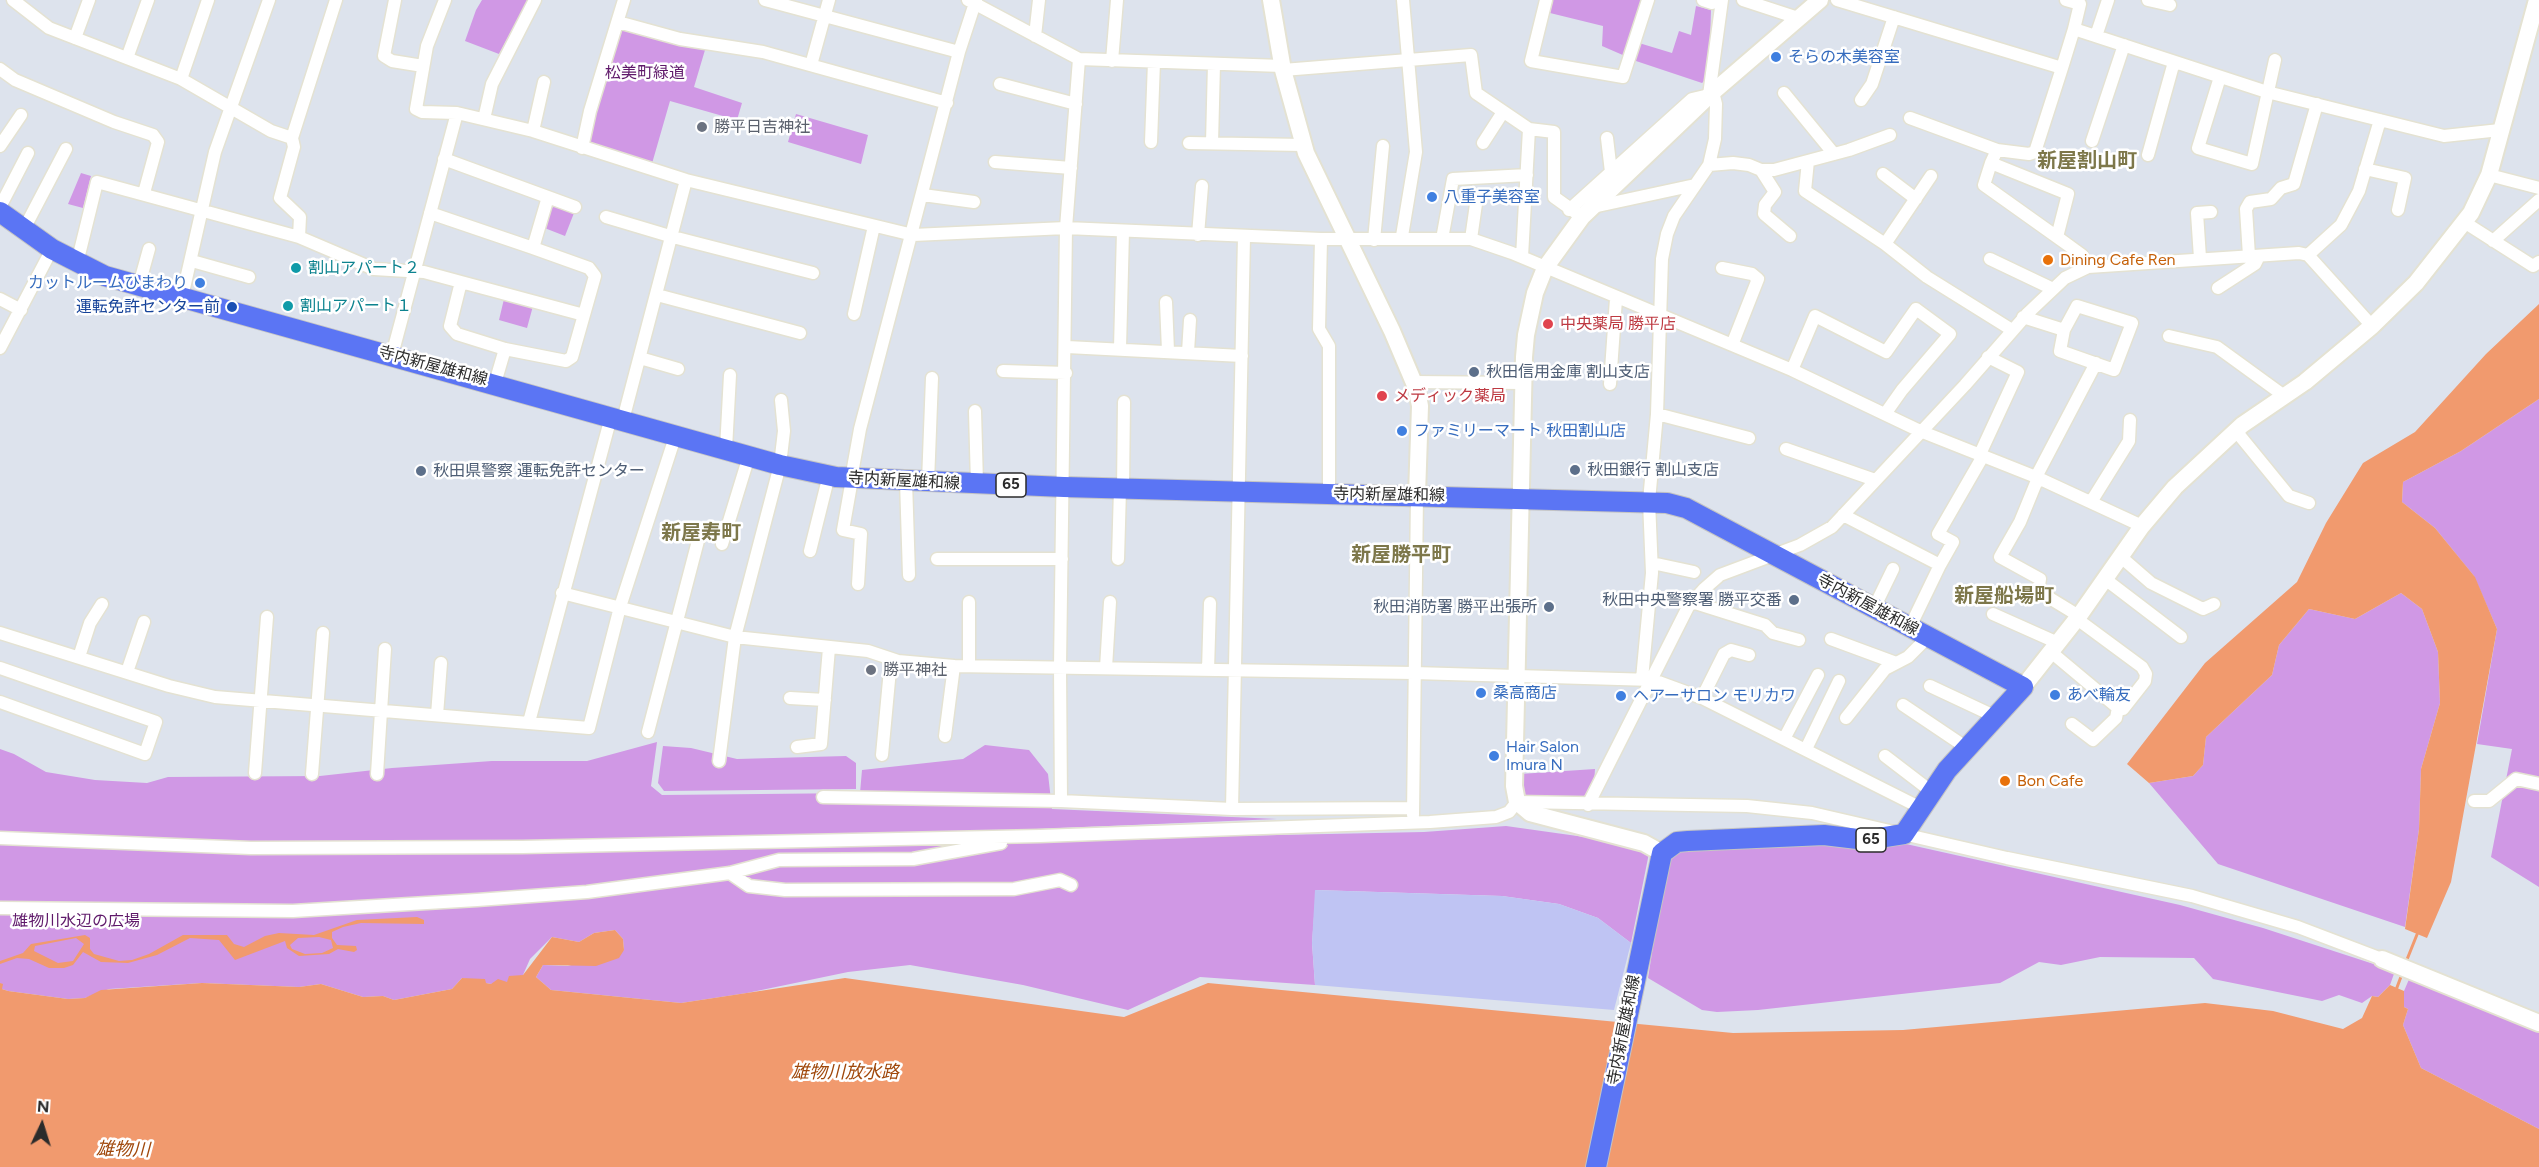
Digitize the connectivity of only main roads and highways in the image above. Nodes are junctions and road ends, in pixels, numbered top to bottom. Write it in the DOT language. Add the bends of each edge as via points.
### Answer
graph roads {
  1 [pos="0,212"];
  2 [pos="1596,1167"];
  1 -- 2 [label="main road, 寺内新屋雄和線 / 65" via="52,249 105,276 829,476 1122,489 1649,501 1686,508 2023,687 1966,748 1904,834 1866,840 1824,836 1677,842 1660,857"];
}
